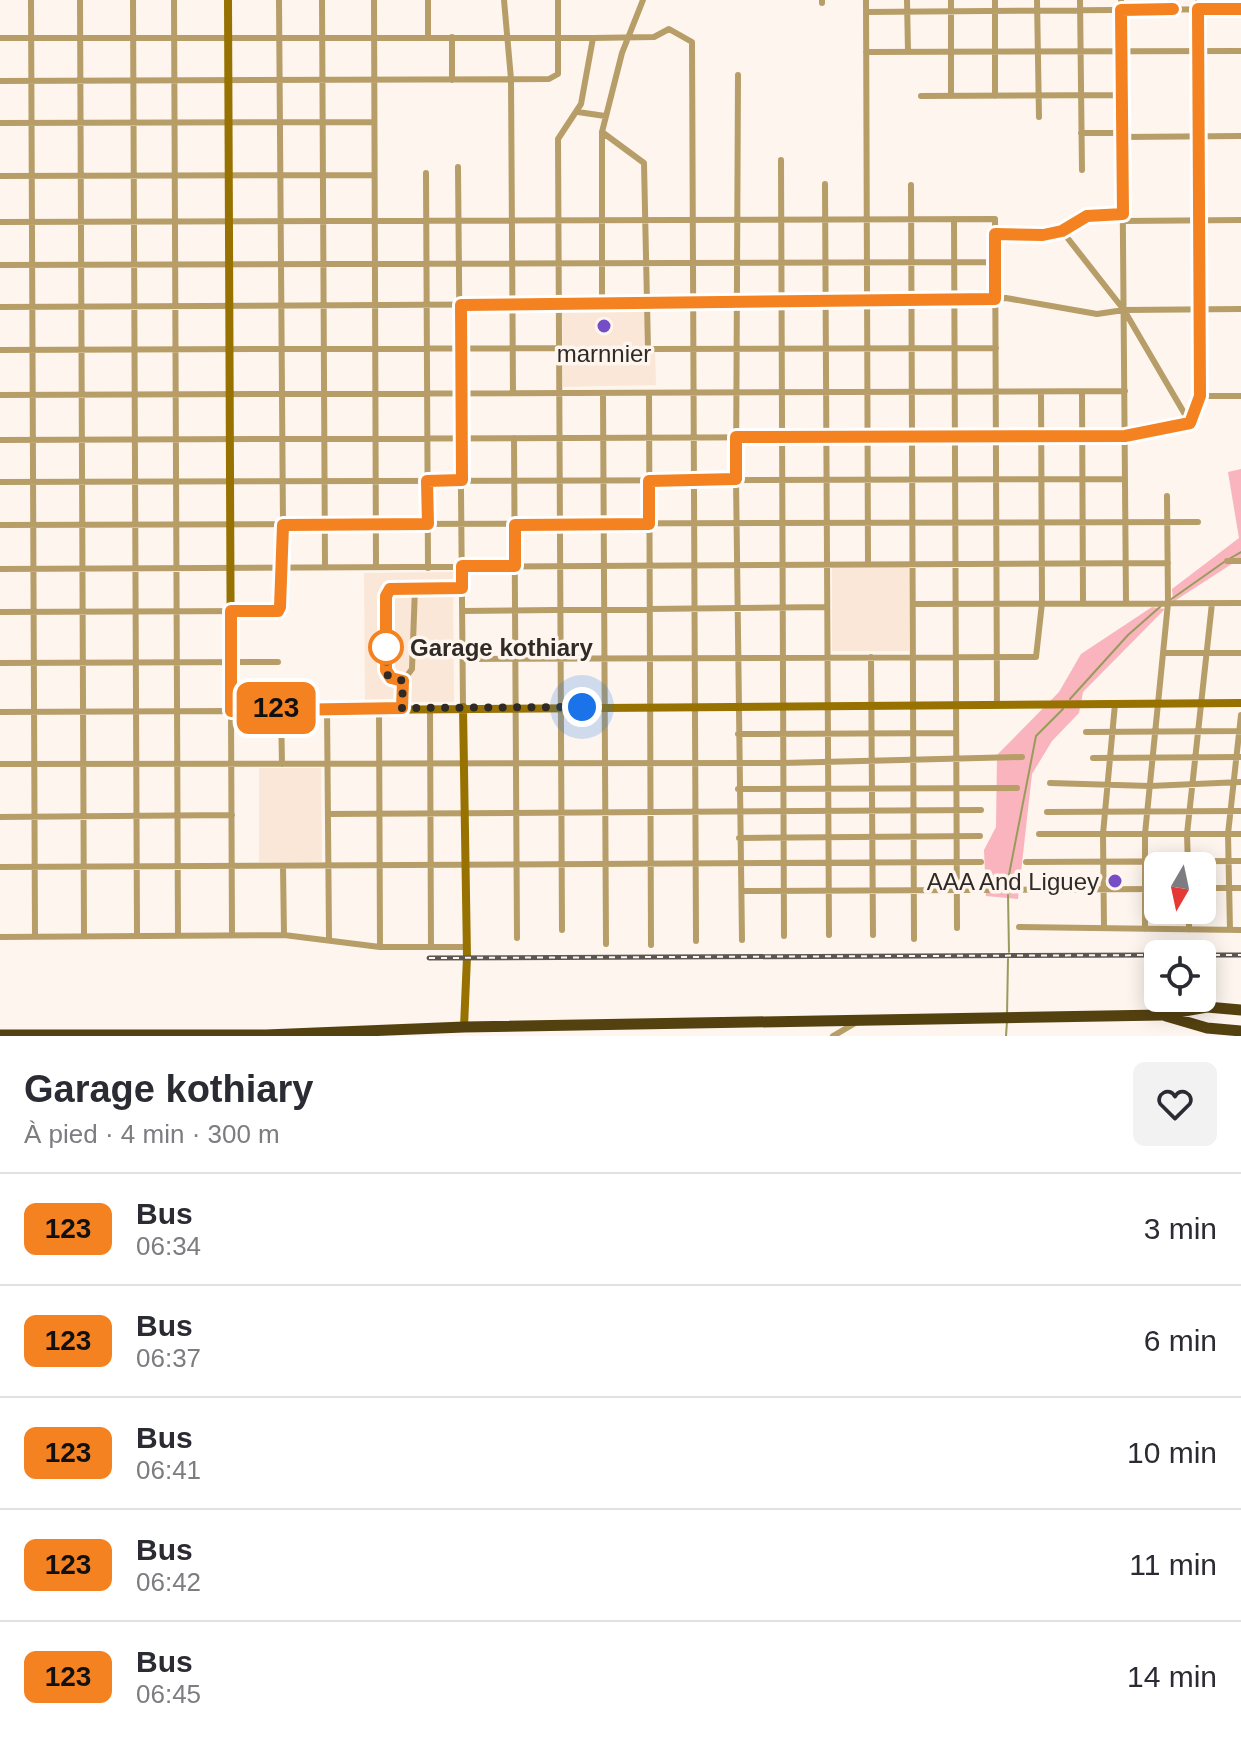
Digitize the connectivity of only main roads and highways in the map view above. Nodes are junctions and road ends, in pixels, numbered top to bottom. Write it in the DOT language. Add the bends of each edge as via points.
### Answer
graph roads {
  1 [pos="228,0"];
  2 [pos="1241,703"];
  3 [pos="463,707"];
  4 [pos="1241,1010"];
  5 [pos="1162,1015"];
  6 [pos="1241,1031"];
  7 [pos="464,1032"];
  8 [pos="0,1035"];
  1 -- 3 [label="main road" via="231,711"];
  2 -- 3 [label="main road"];
  3 -- 7 [label="main road"];
  4 -- 5 [label="highway" via="1207,1007"];
  5 -- 6 [label="highway"];
  5 -- 7 [label="highway"];
  7 -- 8 [label="highway"];
}
